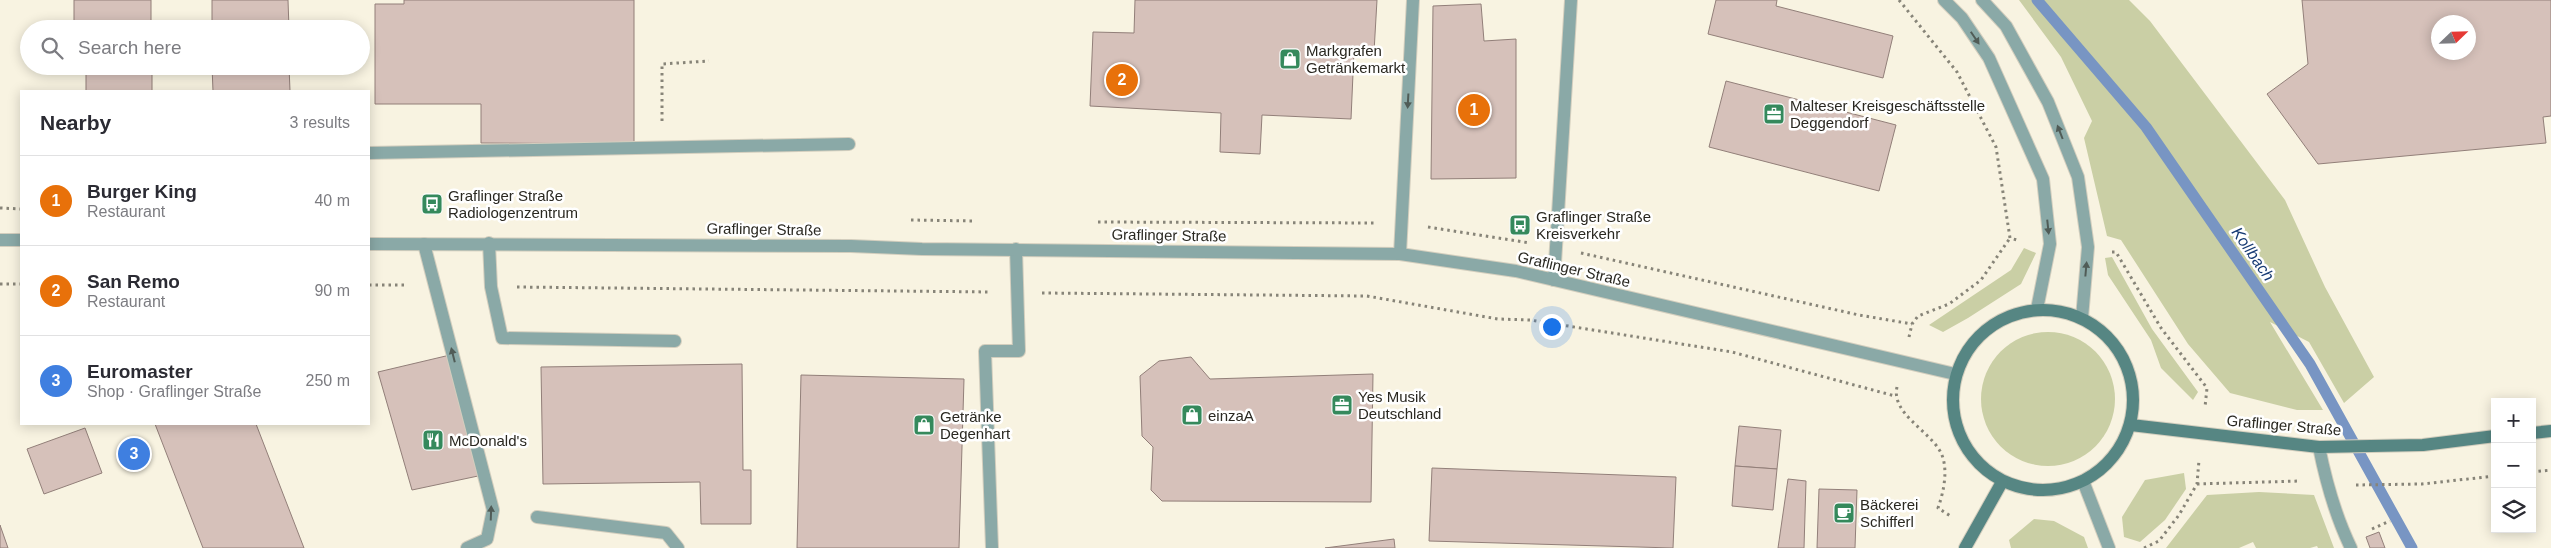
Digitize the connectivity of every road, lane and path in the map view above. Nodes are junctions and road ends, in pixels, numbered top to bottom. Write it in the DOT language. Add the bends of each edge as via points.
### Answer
graph roads {
  1 [pos="1413,0"];
  2 [pos="1571,0"];
  3 [pos="1899,0"];
  4 [pos="1944,0"];
  5 [pos="1982,0"];
  6 [pos="709,61"];
  7 [pos="849,144"];
  8 [pos="662,148"];
  9 [pos="370,153"];
  10 [pos="0,208"];
  11 [pos="20,209"];
  12 [pos="2010,238"];
  13 [pos="0,240"];
  14 [pos="20,240"];
  15 [pos="2017,240"];
  16 [pos="489,243"];
  17 [pos="370,244"];
  18 [pos="424,244"];
  19 [pos="1016,250"];
  20 [pos="2103,250"];
  21 [pos="1400,254"];
  22 [pos="1554,280"];
  23 [pos="0,284"];
  24 [pos="20,284"];
  25 [pos="370,285"];
  26 [pos="435,285"];
  27 [pos="491,287"];
  28 [pos="1018,292"];
  29 [pos="2037,309"];
  30 [pos="2082,318"];
  31 [pos="1912,324"];
  32 [pos="675,341"];
  33 [pos="1955,374"];
  34 [pos="1896,392"];
  35 [pos="1895,396"];
  36 [pos="2205,404"];
  37 [pos="2131,425"];
  38 [pos="2551,431"];
  39 [pos="2536,433"];
  40 [pos="2491,436"];
  41 [pos="2319,447"];
  42 [pos="2197,470"];
  43 [pos="2551,470"];
  44 [pos="2536,472"];
  45 [pos="2491,476"];
  46 [pos="2083,481"];
  47 [pos="2002,482"];
  48 [pos="2255,482"];
  49 [pos="2197,484"];
  50 [pos="2354,485"];
  51 [pos="1943,511"];
  52 [pos="537,517"];
  53 [pos="467,548"];
  54 [pos="678,548"];
  55 [pos="992,548"];
  56 [pos="1965,548"];
  57 [pos="2109,548"];
  58 [pos="2144,548"];
  59 [pos="2351,548"];
  1 -- 21 [label="street, one-way"];
  2 -- 22 [label="street"];
  3 -- 12 [label="path" via="1957,72 1996,147"];
  4 -- 29 [label="street, one-way" via="1962,18 1989,58 2044,178 2050,244"];
  30 -- 5 [label="street, one-way" via="2088,247 2078,178 2048,102 2006,26"];
  6 -- 8 [label="path" via="662,64"];
  7 -- 8 [label="street"];
  8 -- 9 [label="street"];
  10 -- 11 [label="path"];
  12 -- 15 [label="path"];
  12 -- 31 [label="path" via="1981,280 1949,304 1918,316"];
  13 -- 14 [label="street"];
  16 -- 18 [label="street, Graflinger Straße"];
  16 -- 19 [label="street, Graflinger Straße"];
  16 -- 27 [label="street"];
  17 -- 18 [label="street, Graflinger Straße"];
  18 -- 26 [label="street"];
  19 -- 21 [label="street, Graflinger Straße"];
  19 -- 28 [label="street"];
  20 -- 36 [label="path" via="2116,252 2161,328 2207,388"];
  21 -- 22 [label="street, Graflinger Straße"];
  22 -- 33 [label="street, Graflinger Straße"];
  23 -- 24 [label="path"];
  25 -- 26 [label="path"];
  53 -- 26 [label="street, one-way" via="487,539 493,510"];
  27 -- 28 [label="path"];
  27 -- 32 [label="street" via="502,338"];
  28 -- 35 [label="path" via="1367,296 1732,352"];
  28 -- 55 [label="street" via="1019,351 984,351"];
  29 -- 30 [label="main road" via="2052,309"];
  29 -- 33 [label="main road" via="1992,324 1969,346"];
  30 -- 37 [label="main road" via="2108,336 2126,362 2134,393"];
  33 -- 47 [label="main road" via="1952,406 1959,437 1977,463"];
  34 -- 35 [label="path"];
  35 -- 51 [label="path" via="1902,410 1928,434 1941,453 1944,486 1938,508"];
  37 -- 41 [label="main road, Graflinger Straße"];
  37 -- 46 [label="main road" via="2116,455"];
  38 -- 39 [label="main road"];
  40 -- 41 [label="main road, Graflinger Straße" via="2423,445"];
  41 -- 59 [label="street" via="2325,481"];
  42 -- 49 [label="path"];
  43 -- 44 [label="path"];
  45 -- 50 [label="path" via="2422,484"];
  46 -- 47 [label="main road" via="2064,489 2033,491"];
  46 -- 57 [label="street"];
  47 -- 56 [label="main road"];
  48 -- 49 [label="path"];
  49 -- 58 [label="path" via="2179,515 2158,541"];
  52 -- 54 [label="street" via="666,533"];
}
